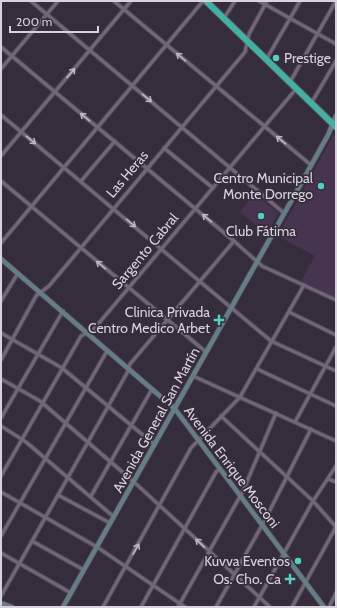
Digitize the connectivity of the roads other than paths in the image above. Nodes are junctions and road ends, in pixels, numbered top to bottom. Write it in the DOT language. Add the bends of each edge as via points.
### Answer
graph roads {
  1 [pos="30,1"];
  2 [pos="58,1"];
  3 [pos="114,1"];
  4 [pos="131,1"];
  5 [pos="203,1"];
  6 [pos="206,1"];
  7 [pos="234,1"];
  8 [pos="259,1"];
  9 [pos="300,1"];
  10 [pos="336,1"];
  11 [pos="266,3"];
  12 [pos="124,9"];
  13 [pos="46,14"];
  14 [pos="290,18"];
  15 [pos="224,19"];
  16 [pos="318,34"];
  17 [pos="248,42"];
  18 [pos="336,44"];
  19 [pos="167,46"];
  20 [pos="1,47"];
  21 [pos="90,50"];
  22 [pos="12,56"];
  23 [pos="266,60"];
  24 [pos="336,61"];
  25 [pos="1,69"];
  26 [pos="289,83"];
  27 [pos="132,86"];
  28 [pos="216,86"];
  29 [pos="296,89"];
  30 [pos="55,92"];
  31 [pos="311,104"];
  32 [pos="1,115"];
  33 [pos="336,116"];
  34 [pos="264,126"];
  35 [pos="334,126"];
  36 [pos="98,127"];
  37 [pos="182,127"];
  38 [pos="21,132"];
  39 [pos="114,141"];
  40 [pos="164,148"];
  41 [pos="1,156"];
  42 [pos="311,166"];
  43 [pos="64,167"];
  44 [pos="147,168"];
  45 [pos="230,168"];
  46 [pos="1,181"];
  47 [pos="81,181"];
  48 [pos="213,188"];
  49 [pos="31,207"];
  50 [pos="113,208"];
  51 [pos="196,209"];
  52 [pos="284,213"];
  53 [pos="234,241"];
  54 [pos="1,243"];
  55 [pos="80,247"];
  56 [pos="161,249"];
  57 [pos="1,259"];
  58 [pos="258,262"];
  59 [pos="18,273"];
  60 [pos="199,282"];
  61 [pos="304,285"];
  62 [pos="129,288"];
  63 [pos="41,293"];
  64 [pos="336,300"];
  65 [pos="1,301"];
  66 [pos="232,308"];
  67 [pos="63,311"];
  68 [pos="289,312"];
  69 [pos="168,320"];
  70 [pos="87,332"];
  71 [pos="1,333"];
  72 [pos="336,334"];
  73 [pos="13,340"];
  74 [pos="272,342"];
  75 [pos="336,347"];
  76 [pos="108,350"];
  77 [pos="206,352"];
  78 [pos="38,354"];
  79 [pos="1,360"];
  80 [pos="326,366"];
  81 [pos="62,368"];
  82 [pos="129,368"];
  83 [pos="257,369"];
  84 [pos="336,371"];
  85 [pos="193,376"];
  86 [pos="1,379"];
  87 [pos="18,388"];
  88 [pos="85,388"];
  89 [pos="152,389"];
  90 [pos="310,394"];
  91 [pos="240,397"];
  92 [pos="42,403"];
  93 [pos="108,406"];
  94 [pos="336,406"];
  95 [pos="175,409"];
  96 [pos="276,413"];
  97 [pos="221,416"];
  98 [pos="1,418"];
  99 [pos="294,422"];
  100 [pos="65,423"];
  101 [pos="1,426"];
  102 [pos="130,426"];
  103 [pos="311,430"];
  104 [pos="22,439"];
  105 [pos="198,439"];
  106 [pos="336,441"];
  107 [pos="87,442"];
  108 [pos="155,445"];
  109 [pos="259,452"];
  110 [pos="45,458"];
  111 [pos="110,462"];
  112 [pos="336,466"];
  113 [pos="220,469"];
  114 [pos="1,476"];
  115 [pos="68,477"];
  116 [pos="287,477"];
  117 [pos="328,479"];
  118 [pos="134,482"];
  119 [pos="336,482"];
  120 [pos="1,492"];
  121 [pos="58,495"];
  122 [pos="91,496"];
  123 [pos="240,496"];
  124 [pos="313,501"];
  125 [pos="20,502"];
  126 [pos="160,506"];
  127 [pos="45,517"];
  128 [pos="114,517"];
  129 [pos="110,523"];
  130 [pos="262,525"];
  131 [pos="336,527"];
  132 [pos="184,528"];
  133 [pos="1,536"];
  134 [pos="32,541"];
  135 [pos="97,547"];
  136 [pos="209,551"];
  137 [pos="1,553"];
  138 [pos="284,553"];
  139 [pos="20,563"];
  140 [pos="126,566"];
  141 [pos="84,570"];
  142 [pos="234,574"];
  143 [pos="305,582"];
  144 [pos="153,585"];
  145 [pos="71,593"];
  146 [pos="336,593"];
  147 [pos="1,596"];
  148 [pos="259,597"];
  149 [pos="1,603"];
  150 [pos="179,605"];
  151 [pos="12,607"];
  152 [pos="63,607"];
  153 [pos="103,607"];
  154 [pos="141,607"];
  155 [pos="185,607"];
  156 [pos="216,607"];
  157 [pos="254,607"];
  158 [pos="270,607"];
  159 [pos="292,607"];
  160 [pos="324,607"];
  161 [pos="329,607"];
  1 -- 13 [label="street"];
  2 -- 13 [label="street"];
  3 -- 12 [label="street"];
  4 -- 12 [label="street"];
  5 -- 19 [label="street"];
  6 -- 15 [label="highway"];
  7 -- 15 [label="street"];
  8 -- 11 [label="street"];
  9 -- 14 [label="street"];
  10 -- 16 [label="street"];
  11 -- 14 [label="street"];
  11 -- 17 [label="street, Las Heras" via="249,34"];
  12 -- 19 [label="street"];
  12 -- 21 [label="street"];
  13 -- 21 [label="street"];
  13 -- 22 [label="street"];
  14 -- 16 [label="street"];
  14 -- 23 [label="street"];
  15 -- 17 [label="highway"];
  16 -- 18 [label="street"];
  16 -- 26 [label="street"];
  17 -- 23 [label="highway"];
  17 -- 28 [label="street, Las Heras" via="245,52"];
  19 -- 27 [label="street"];
  28 -- 19 [label="street, one-way"];
  20 -- 22 [label="street"];
  21 -- 27 [label="street"];
  30 -- 21 [label="street, one-way"];
  22 -- 25 [label="street"];
  22 -- 30 [label="street"];
  23 -- 26 [label="highway"];
  24 -- 31 [label="street"];
  26 -- 29 [label="highway"];
  27 -- 36 [label="street"];
  27 -- 37 [label="street, one-way"];
  28 -- 34 [label="street"];
  28 -- 37 [label="street, Las Heras"];
  29 -- 31 [label="highway"];
  29 -- 34 [label="street, Sargento Cabral"];
  36 -- 30 [label="street, one-way"];
  30 -- 38 [label="street"];
  31 -- 35 [label="highway"];
  32 -- 38 [label="street"];
  33 -- 35 [label="main road, Avenida General San Martín"];
  42 -- 34 [label="street, one-way"];
  34 -- 45 [label="street, Sargento Cabral"];
  35 -- 42 [label="main road, Avenida General San Martín"];
  36 -- 39 [label="street"];
  36 -- 43 [label="street"];
  37 -- 40 [label="street, Las Heras"];
  37 -- 45 [label="street"];
  38 -- 41 [label="street"];
  38 -- 43 [label="street, one-way"];
  39 -- 44 [label="street"];
  39 -- 47 [label="street"];
  40 -- 44 [label="street, Las Heras"];
  40 -- 48 [label="street"];
  42 -- 52 [label="main road, Avenida General San Martín"];
  43 -- 47 [label="street"];
  43 -- 49 [label="street"];
  44 -- 50 [label="street, Las Heras"];
  44 -- 51 [label="street"];
  45 -- 48 [label="street, Sargento Cabral"];
  45 -- 52 [label="street"];
  46 -- 49 [label="street"];
  47 -- 50 [label="street"];
  48 -- 51 [label="street, Sargento Cabral"];
  49 -- 54 [label="street"];
  49 -- 55 [label="street"];
  50 -- 55 [label="street, Las Heras"];
  50 -- 56 [label="street, one-way"];
  53 -- 51 [label="street, one-way"];
  51 -- 56 [label="street, Sargento Cabral"];
  52 -- 58 [label="main road, Avenida General San Martín"];
  53 -- 58 [label="street"];
  53 -- 60 [label="street"];
  62 -- 55 [label="street, one-way"];
  55 -- 63 [label="street, Las Heras"];
  56 -- 60 [label="street"];
  56 -- 62 [label="street, Sargento Cabral"];
  57 -- 59 [label="main road, Avenida Enrique Mosconi"];
  58 -- 61 [label="street"];
  58 -- 66 [label="main road, Avenida General San Martín"];
  59 -- 63 [label="main road, Avenida Enrique Mosconi"];
  59 -- 65 [label="street"];
  60 -- 66 [label="street"];
  60 -- 69 [label="street"];
  61 -- 64 [label="street"];
  61 -- 68 [label="street"];
  62 -- 69 [label="street"];
  62 -- 70 [label="street, Sargento Cabral" via="94,329"];
  63 -- 67 [label="main road, Avenida Enrique Mosconi"];
  63 -- 73 [label="street, Las Heras" via="36,296"];
  66 -- 74 [label="street"];
  66 -- 77 [label="main road, Avenida General San Martín"];
  67 -- 70 [label="main road, Avenida Enrique Mosconi"];
  67 -- 78 [label="street"];
  68 -- 72 [label="street"];
  68 -- 74 [label="street"];
  69 -- 77 [label="street"];
  69 -- 82 [label="street"];
  70 -- 76 [label="main road, Avenida Enrique Mosconi"];
  70 -- 81 [label="street, Sargento Cabral" via="81,336"];
  71 -- 73 [label="street"];
  73 -- 78 [label="street"];
  73 -- 79 [label="street, Las Heras"];
  74 -- 80 [label="street"];
  74 -- 83 [label="street"];
  75 -- 80 [label="street"];
  76 -- 82 [label="main road, Avenida Enrique Mosconi"];
  76 -- 88 [label="street"];
  77 -- 85 [label="main road, Avenida General San Martín"];
  78 -- 81 [label="street"];
  78 -- 87 [label="street"];
  80 -- 84 [label="street"];
  80 -- 90 [label="street"];
  81 -- 88 [label="street"];
  81 -- 92 [label="street, Sargento Cabral"];
  82 -- 89 [label="main road, Avenida Enrique Mosconi"];
  82 -- 93 [label="street"];
  83 -- 90 [label="street"];
  83 -- 91 [label="street"];
  85 -- 91 [label="street"];
  85 -- 95 [label="main road, Avenida General San Martín"];
  86 -- 87 [label="street"];
  87 -- 92 [label="street"];
  87 -- 98 [label="street"];
  88 -- 93 [label="street"];
  88 -- 100 [label="street"];
  89 -- 95 [label="main road, Avenida Enrique Mosconi"];
  89 -- 102 [label="street"];
  90 -- 94 [label="street"];
  90 -- 99 [label="street"];
  91 -- 96 [label="street"];
  91 -- 97 [label="street"];
  92 -- 100 [label="street"];
  92 -- 104 [label="street, Sargento Cabral"];
  93 -- 102 [label="street"];
  93 -- 107 [label="street"];
  95 -- 105 [label="main road, Avenida Enrique Mosconi"];
  95 -- 108 [label="main road, Avenida General San Martín"];
  96 -- 99 [label="street"];
  96 -- 109 [label="street"];
  97 -- 105 [label="street"];
  97 -- 109 [label="street"];
  99 -- 103 [label="street"];
  100 -- 107 [label="street"];
  100 -- 110 [label="street"];
  101 -- 104 [label="street"];
  102 -- 108 [label="street"];
  102 -- 111 [label="street"];
  103 -- 106 [label="street"];
  103 -- 116 [label="street"];
  104 -- 110 [label="street"];
  104 -- 114 [label="street, Sargento Cabral"];
  105 -- 113 [label="main road, Avenida Enrique Mosconi"];
  105 -- 126 [label="street"];
  107 -- 111 [label="street"];
  107 -- 115 [label="street"];
  108 -- 118 [label="main road, Avenida General San Martín"];
  109 -- 116 [label="street"];
  109 -- 123 [label="street"];
  110 -- 115 [label="street"];
  110 -- 125 [label="street"];
  111 -- 118 [label="street"];
  111 -- 122 [label="street"];
  112 -- 117 [label="street"];
  113 -- 123 [label="main road, Avenida Enrique Mosconi"];
  113 -- 132 [label="street"];
  115 -- 121 [label="street"];
  115 -- 122 [label="street"];
  116 -- 124 [label="street"];
  116 -- 130 [label="street"];
  117 -- 119 [label="street"];
  117 -- 124 [label="street"];
  118 -- 126 [label="street"];
  118 -- 128 [label="main road, Avenida General San Martín"];
  120 -- 125 [label="street"];
  121 -- 127 [label="street"];
  121 -- 129 [label="street"];
  122 -- 128 [label="street"];
  123 -- 130 [label="main road, Avenida Enrique Mosconi"];
  123 -- 136 [label="street"];
  124 -- 131 [label="street"];
  124 -- 138 [label="street"];
  125 -- 127 [label="street"];
  125 -- 133 [label="street"];
  126 -- 132 [label="street"];
  140 -- 126 [label="street, one-way"];
  127 -- 134 [label="street"];
  127 -- 135 [label="street"];
  128 -- 129 [label="main road, Avenida General San Martín"];
  129 -- 135 [label="main road, Avenida General San Martín"];
  130 -- 138 [label="main road, Avenida Enrique Mosconi"];
  130 -- 142 [label="street"];
  131 -- 143 [label="street"];
  136 -- 132 [label="street, one-way"];
  132 -- 144 [label="street"];
  134 -- 139 [label="street"];
  134 -- 141 [label="street"];
  135 -- 140 [label="street"];
  135 -- 141 [label="main road, Avenida General San Martín"];
  136 -- 142 [label="street"];
  136 -- 150 [label="street"];
  137 -- 139 [label="street"];
  138 -- 143 [label="main road, Avenida Enrique Mosconi"];
  138 -- 148 [label="street"];
  139 -- 145 [label="street"];
  139 -- 147 [label="street"];
  140 -- 144 [label="street"];
  140 -- 153 [label="street"];
  141 -- 145 [label="main road, Avenida General San Martín"];
  142 -- 148 [label="street"];
  142 -- 156 [label="street"];
  143 -- 159 [label="street"];
  143 -- 160 [label="main road, Avenida Enrique Mosconi"];
  144 -- 150 [label="street"];
  144 -- 154 [label="street"];
  145 -- 152 [label="main road, Avenida General San Martín"];
  146 -- 161 [label="street"];
  148 -- 157 [label="street"];
  148 -- 158 [label="street"];
  149 -- 151 [label="main road"];
  150 -- 155 [label="street"];
}
